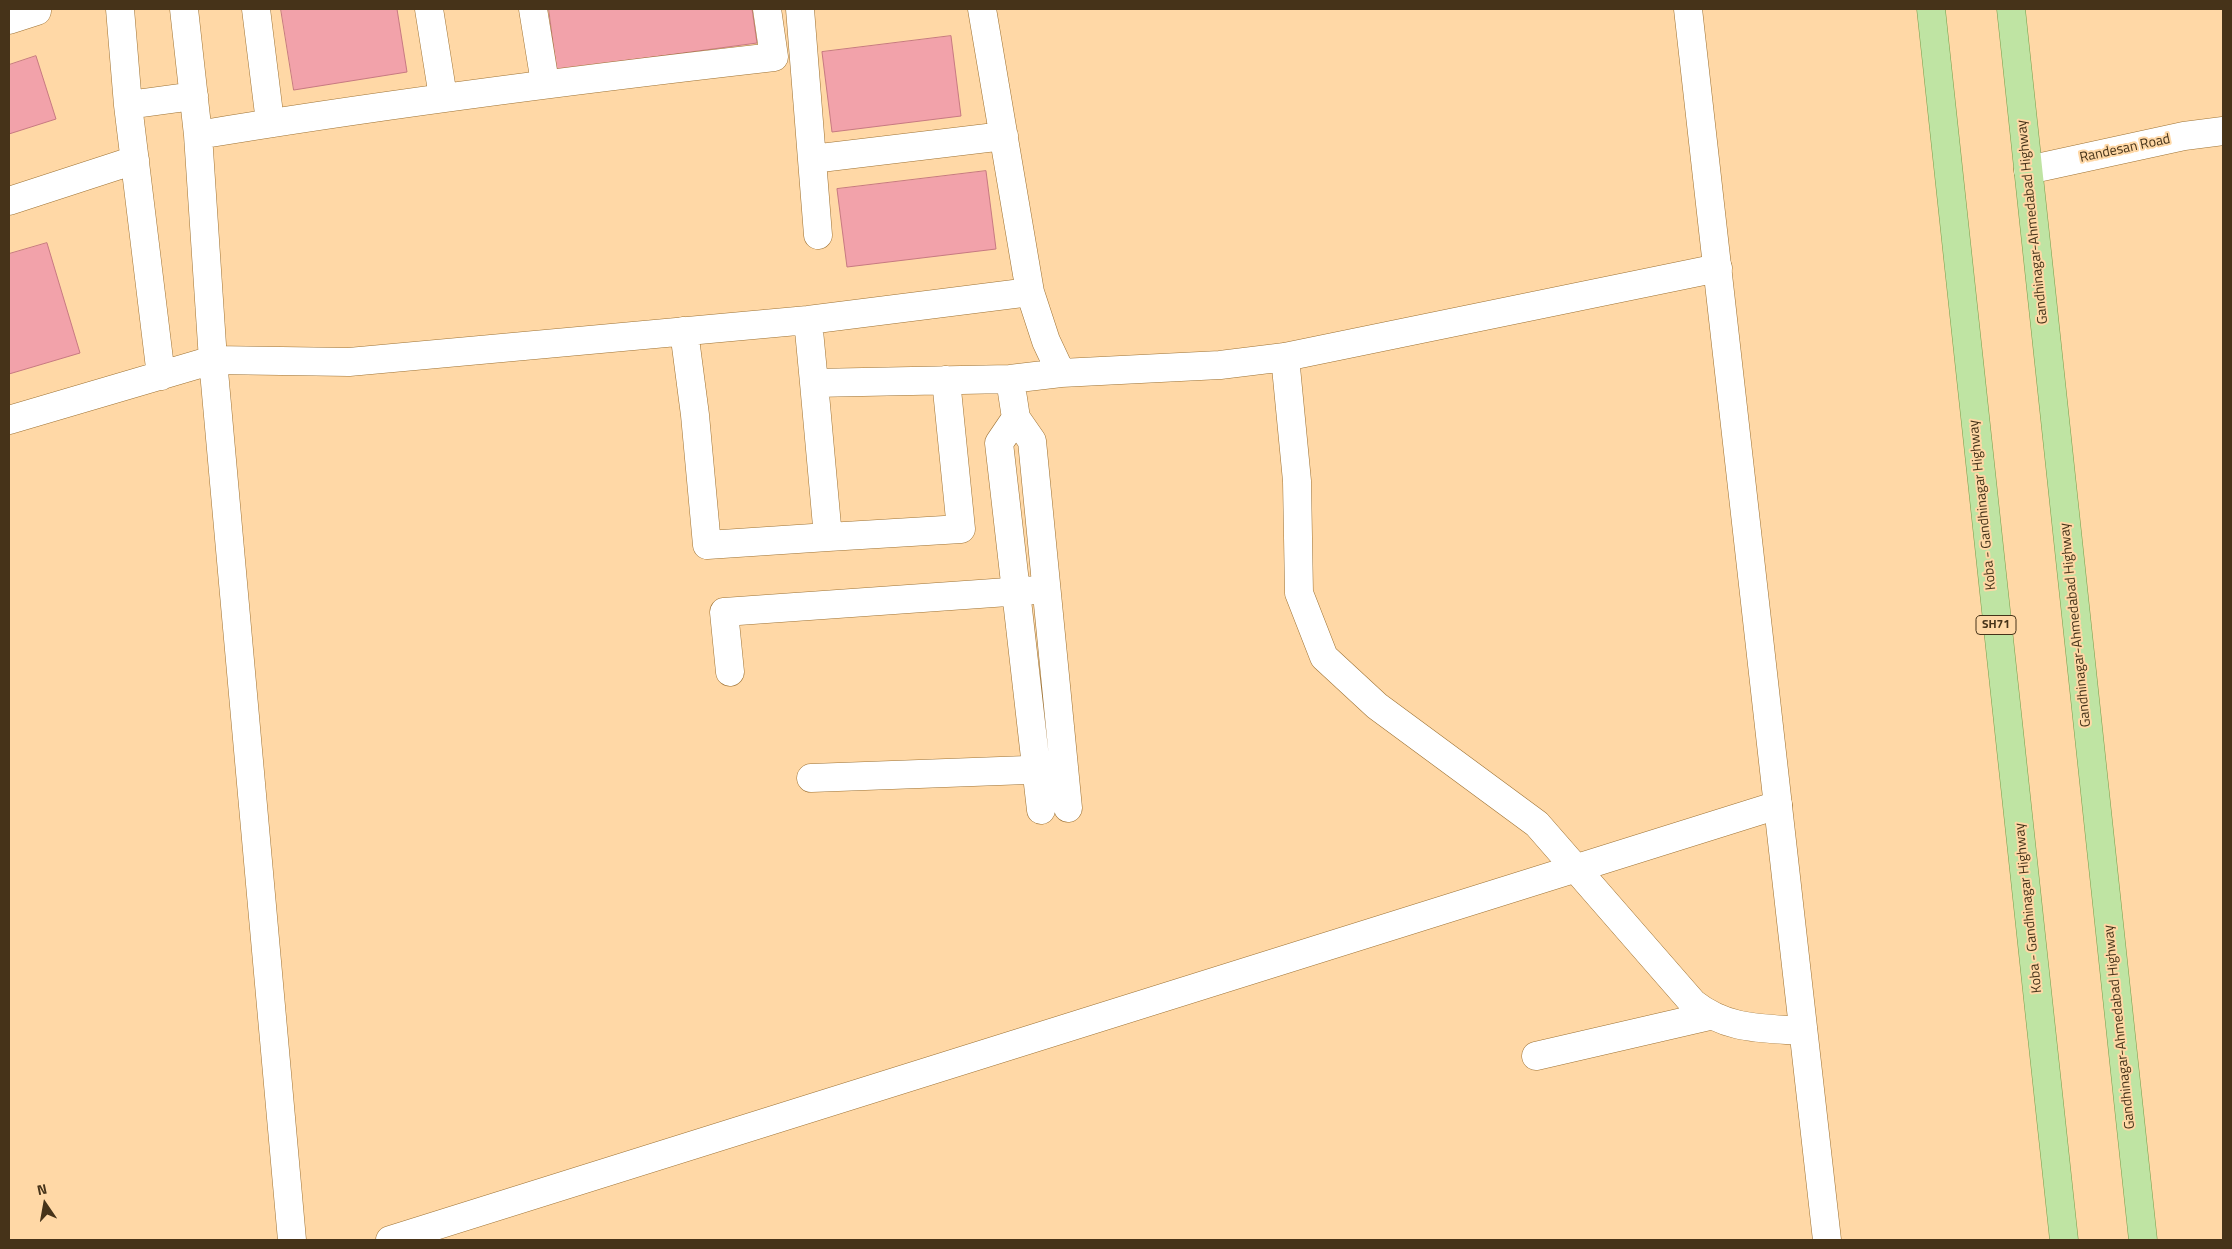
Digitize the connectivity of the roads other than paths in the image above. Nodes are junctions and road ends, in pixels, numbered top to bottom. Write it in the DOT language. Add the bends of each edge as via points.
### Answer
graph roads {
  1 [pos="120,9"];
  2 [pos="184,9"];
  3 [pos="256,9"];
  4 [pos="429,9"];
  5 [pos="533,9"];
  6 [pos="767,9"];
  7 [pos="800,9"];
  8 [pos="982,9"];
  9 [pos="1688,9"];
  10 [pos="1931,9"];
  11 [pos="2011,9"];
  12 [pos="37,11"];
  13 [pos="9,20"];
  14 [pos="545,83"];
  15 [pos="194,96"];
  16 [pos="443,97"];
  17 [pos="128,105"];
  18 [pos="270,122"];
  19 [pos="2223,131"];
  20 [pos="198,134"];
  21 [pos="1004,136"];
  22 [pos="812,159"];
  23 [pos="135,160"];
  24 [pos="2028,170"];
  25 [pos="9,202"];
  26 [pos="818,235"];
  27 [pos="1718,268"];
  28 [pos="1030,292"];
  29 [pos="808,320"];
  30 [pos="684,331"];
  31 [pos="1285,357"];
  32 [pos="213,360"];
  33 [pos="1061,373"];
  34 [pos="161,376"];
  35 [pos="1010,379"];
  36 [pos="946,380"];
  37 [pos="814,384"];
  38 [pos="1016,418"];
  39 [pos="9,420"];
  40 [pos="828,537"];
  41 [pos="1047,589"];
  42 [pos="1018,592"];
  43 [pos="730,672"];
  44 [pos="1050,769"];
  45 [pos="811,778"];
  46 [pos="1778,805"];
  47 [pos="1068,808"];
  48 [pos="1042,810"];
  49 [pos="1574,868"];
  50 [pos="1709,1016"];
  51 [pos="1803,1031"];
  52 [pos="1536,1056"];
  53 [pos="292,1240"];
  54 [pos="390,1240"];
  55 [pos="1827,1240"];
  56 [pos="2064,1240"];
  57 [pos="2143,1240"];
  1 -- 17 [label="street"];
  2 -- 15 [label="street"];
  3 -- 18 [label="street"];
  4 -- 16 [label="street"];
  5 -- 14 [label="street"];
  6 -- 14 [label="street" via="774,57"];
  7 -- 22 [label="street"];
  8 -- 21 [label="street"];
  9 -- 27 [label="street"];
  10 -- 56 [label="main road, Koba - Gandhinagar Highway / SH71"];
  11 -- 24 [label="main road, Gandhinagar-Ahmedabad Highway"];
  12 -- 13 [label="street"];
  14 -- 16 [label="street"];
  15 -- 17 [label="street"];
  15 -- 20 [label="street"];
  16 -- 18 [label="street"];
  17 -- 23 [label="street"];
  18 -- 20 [label="street"];
  19 -- 24 [label="street, Randesan Road" via="2184,136"];
  20 -- 32 [label="street"];
  21 -- 22 [label="street"];
  21 -- 28 [label="street"];
  22 -- 26 [label="street"];
  23 -- 25 [label="street"];
  23 -- 34 [label="street"];
  24 -- 57 [label="main road, Gandhinagar-Ahmedabad Highway"];
  27 -- 31 [label="street"];
  27 -- 46 [label="street"];
  28 -- 29 [label="street"];
  28 -- 33 [label="street" via="1046,341"];
  29 -- 30 [label="street"];
  29 -- 37 [label="street"];
  30 -- 32 [label="street" via="349,362"];
  30 -- 40 [label="street" via="707,545"];
  31 -- 33 [label="street" via="1220,365"];
  31 -- 49 [label="street" via="1297,481 1299,593 1324,657 1377,706 1537,824"];
  32 -- 34 [label="street"];
  32 -- 53 [label="street"];
  33 -- 35 [label="street"];
  34 -- 39 [label="street"];
  35 -- 36 [label="street"];
  35 -- 38 [label="street"];
  36 -- 37 [label="street"];
  36 -- 40 [label="street" via="961,529"];
  37 -- 40 [label="street"];
  38 -- 41 [label="street" via="1032,441"];
  38 -- 42 [label="street" via="999,443"];
  41 -- 42 [label="street"];
  41 -- 44 [label="street"];
  42 -- 43 [label="street" via="724,612"];
  42 -- 44 [label="street"];
  44 -- 45 [label="street"];
  44 -- 47 [label="street"];
  44 -- 48 [label="street"];
  46 -- 49 [label="street"];
  46 -- 51 [label="street"];
  49 -- 50 [label="street" via="1693,1003"];
  49 -- 54 [label="street"];
  50 -- 51 [label="street" via="1743,1026"];
  50 -- 52 [label="street"];
  51 -- 55 [label="street"];
}
